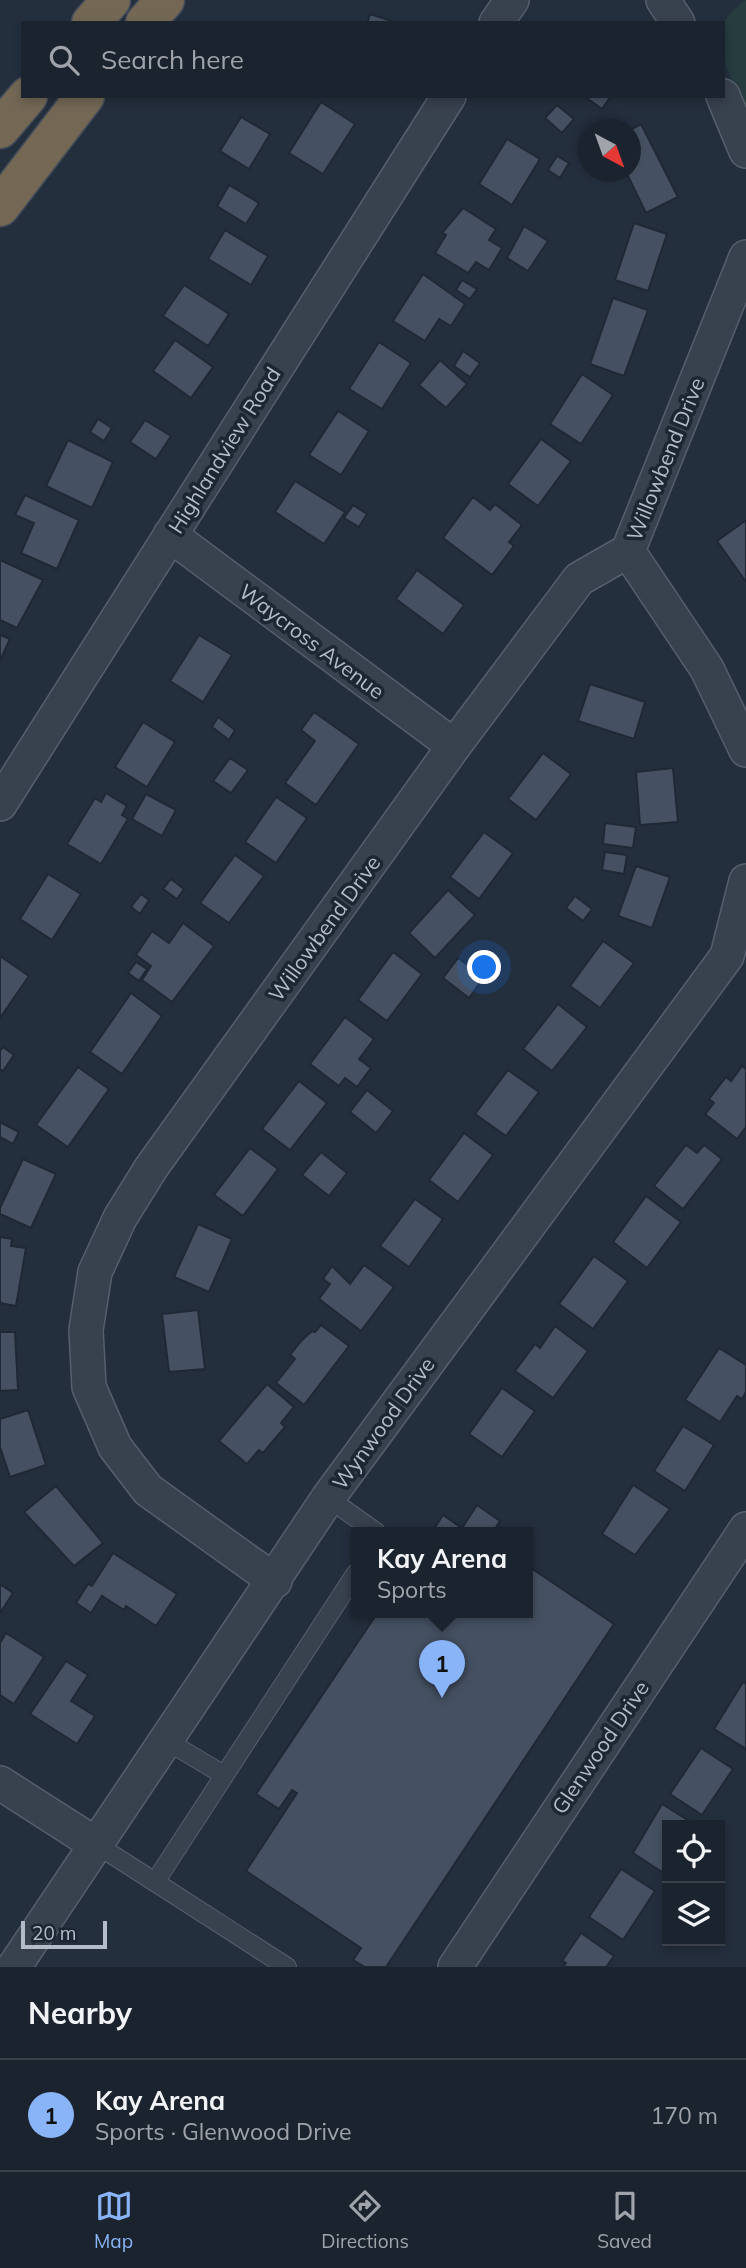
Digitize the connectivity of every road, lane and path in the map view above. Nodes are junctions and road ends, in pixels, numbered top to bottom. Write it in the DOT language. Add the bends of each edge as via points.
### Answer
graph roads {
  1 [pos="111,0"];
  2 [pos="165,0"];
  3 [pos="512,0"];
  4 [pos="663,0"];
  5 [pos="93,21"];
  6 [pos="147,21"];
  7 [pos="497,21"];
  8 [pos="677,21"];
  9 [pos="26,98"];
  10 [pos="83,98"];
  11 [pos="448,98"];
  12 [pos="724,98"];
  13 [pos="0,129"];
  14 [pos="746,151"];
  15 [pos="0,207"];
  16 [pos="746,257"];
  17 [pos="170,535"];
  18 [pos="628,551"];
  19 [pos="454,746"];
  20 [pos="746,750"];
  21 [pos="0,804"];
  22 [pos="746,881"];
  23 [pos="328,1498"];
  24 [pos="369,1527"];
  25 [pos="746,1529"];
  26 [pos="275,1581"];
  27 [pos="351,1581"];
  28 [pos="167,1741"];
  29 [pos="224,1775"];
  30 [pos="0,1783"];
  31 [pos="97,1845"];
  32 [pos="155,1882"];
  33 [pos="14,1967"];
  34 [pos="287,1967"];
  35 [pos="455,1967"];
  1 -- 5 [label="highway"];
  2 -- 6 [label="highway"];
  3 -- 7 [label="street"];
  4 -- 8 [label="street"];
  9 -- 13 [label="highway"];
  10 -- 15 [label="highway"];
  11 -- 17 [label="street, Highlandview Road"];
  12 -- 14 [label="street"];
  16 -- 18 [label="street, Willowbend Drive"];
  17 -- 19 [label="street, Waycross Avenue"];
  17 -- 21 [label="street, Highlandview Road"];
  18 -- 19 [label="street, Willowbend Drive" via="579,579"];
  18 -- 20 [label="street" via="707,669"];
  19 -- 26 [label="street, Willowbend Drive" via="151,1168 120,1218 95,1272 86,1330 89,1387 115,1447 148,1490"];
  22 -- 23 [label="street, Wynwood Drive" via="727,956"];
  23 -- 24 [label="lane"];
  23 -- 26 [label="street, Wynwood Drive"];
  25 -- 35 [label="street, Glenwood Drive"];
  26 -- 28 [label="street, Wynwood Drive"];
  27 -- 29 [label="lane"];
  28 -- 29 [label="lane"];
  28 -- 31 [label="street, Wynwood Drive"];
  29 -- 32 [label="lane"];
  30 -- 31 [label="street"];
  31 -- 32 [label="lane"];
  31 -- 33 [label="street, Wynwood Drive"];
  32 -- 34 [label="lane"];
}
